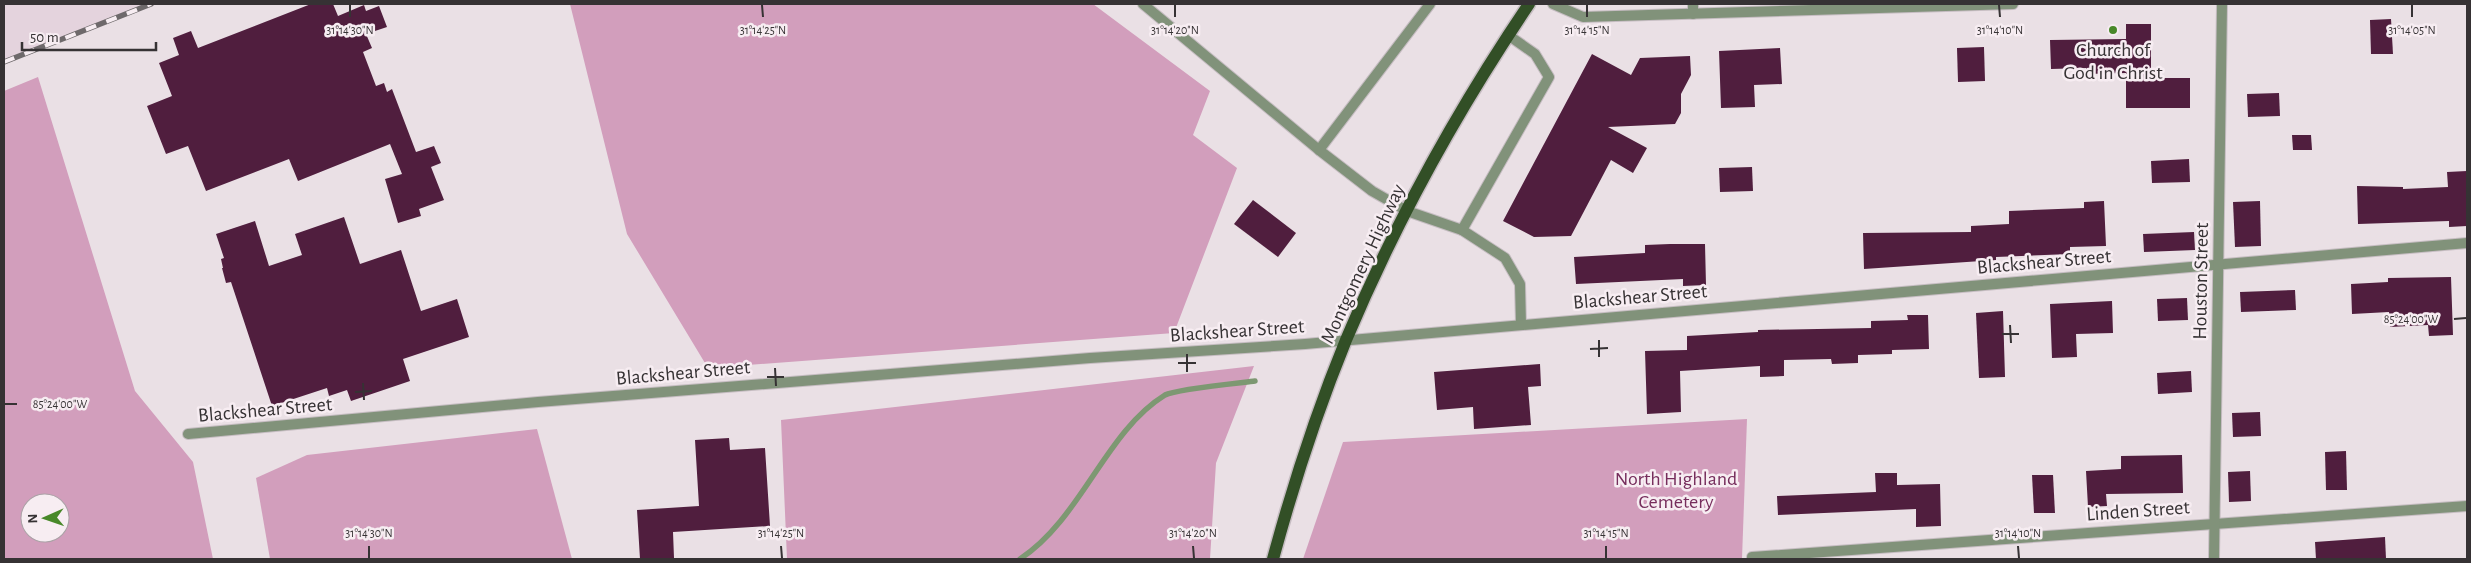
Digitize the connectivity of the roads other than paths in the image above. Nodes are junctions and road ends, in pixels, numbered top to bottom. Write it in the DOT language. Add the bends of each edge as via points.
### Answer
graph roads {
  1 [pos="1143,4"];
  2 [pos="1430,4"];
  3 [pos="1529,4"];
  4 [pos="1553,4"];
  5 [pos="2013,4"];
  6 [pos="2222,4"];
  7 [pos="1844,7"];
  8 [pos="1693,9"];
  9 [pos="1508,35"];
  10 [pos="1319,150"];
  11 [pos="1407,211"];
  12 [pos="1462,230"];
  13 [pos="2467,243"];
  14 [pos="2219,264"];
  15 [pos="1521,325"];
  16 [pos="1346,340"];
  17 [pos="188,434"];
  18 [pos="2467,506"];
  19 [pos="2215,523"];
  20 [pos="1752,558"];
  21 [pos="1273,559"];
  22 [pos="2214,559"];
  1 -- 10 [label="street"];
  2 -- 10 [label="street"];
  3 -- 9 [label="main road, Montgomery Highway"];
  4 -- 8 [label="street" via="1583,17"];
  5 -- 7 [label="street"];
  6 -- 14 [label="street, Houston Street"];
  7 -- 8 [label="street"];
  9 -- 11 [label="main road, Montgomery Highway" via="1446,137"];
  9 -- 12 [label="street" via="1535,54 1549,77"];
  10 -- 11 [label="street" via="1372,190"];
  11 -- 12 [label="street"];
  11 -- 16 [label="main road, Montgomery Highway"];
  12 -- 15 [label="street" via="1505,258 1520,284"];
  13 -- 14 [label="street, Blackshear Street"];
  14 -- 15 [label="street, Blackshear Street"];
  14 -- 19 [label="street, Houston Street"];
  15 -- 16 [label="street, Blackshear Street"];
  16 -- 17 [label="street, Blackshear Street" via="538,402"];
  16 -- 21 [label="main road, Montgomery Highway" via="1308,445"];
  18 -- 19 [label="street, Linden Street"];
  19 -- 20 [label="street, Linden Street"];
  19 -- 22 [label="street, Houston Street"];
}
